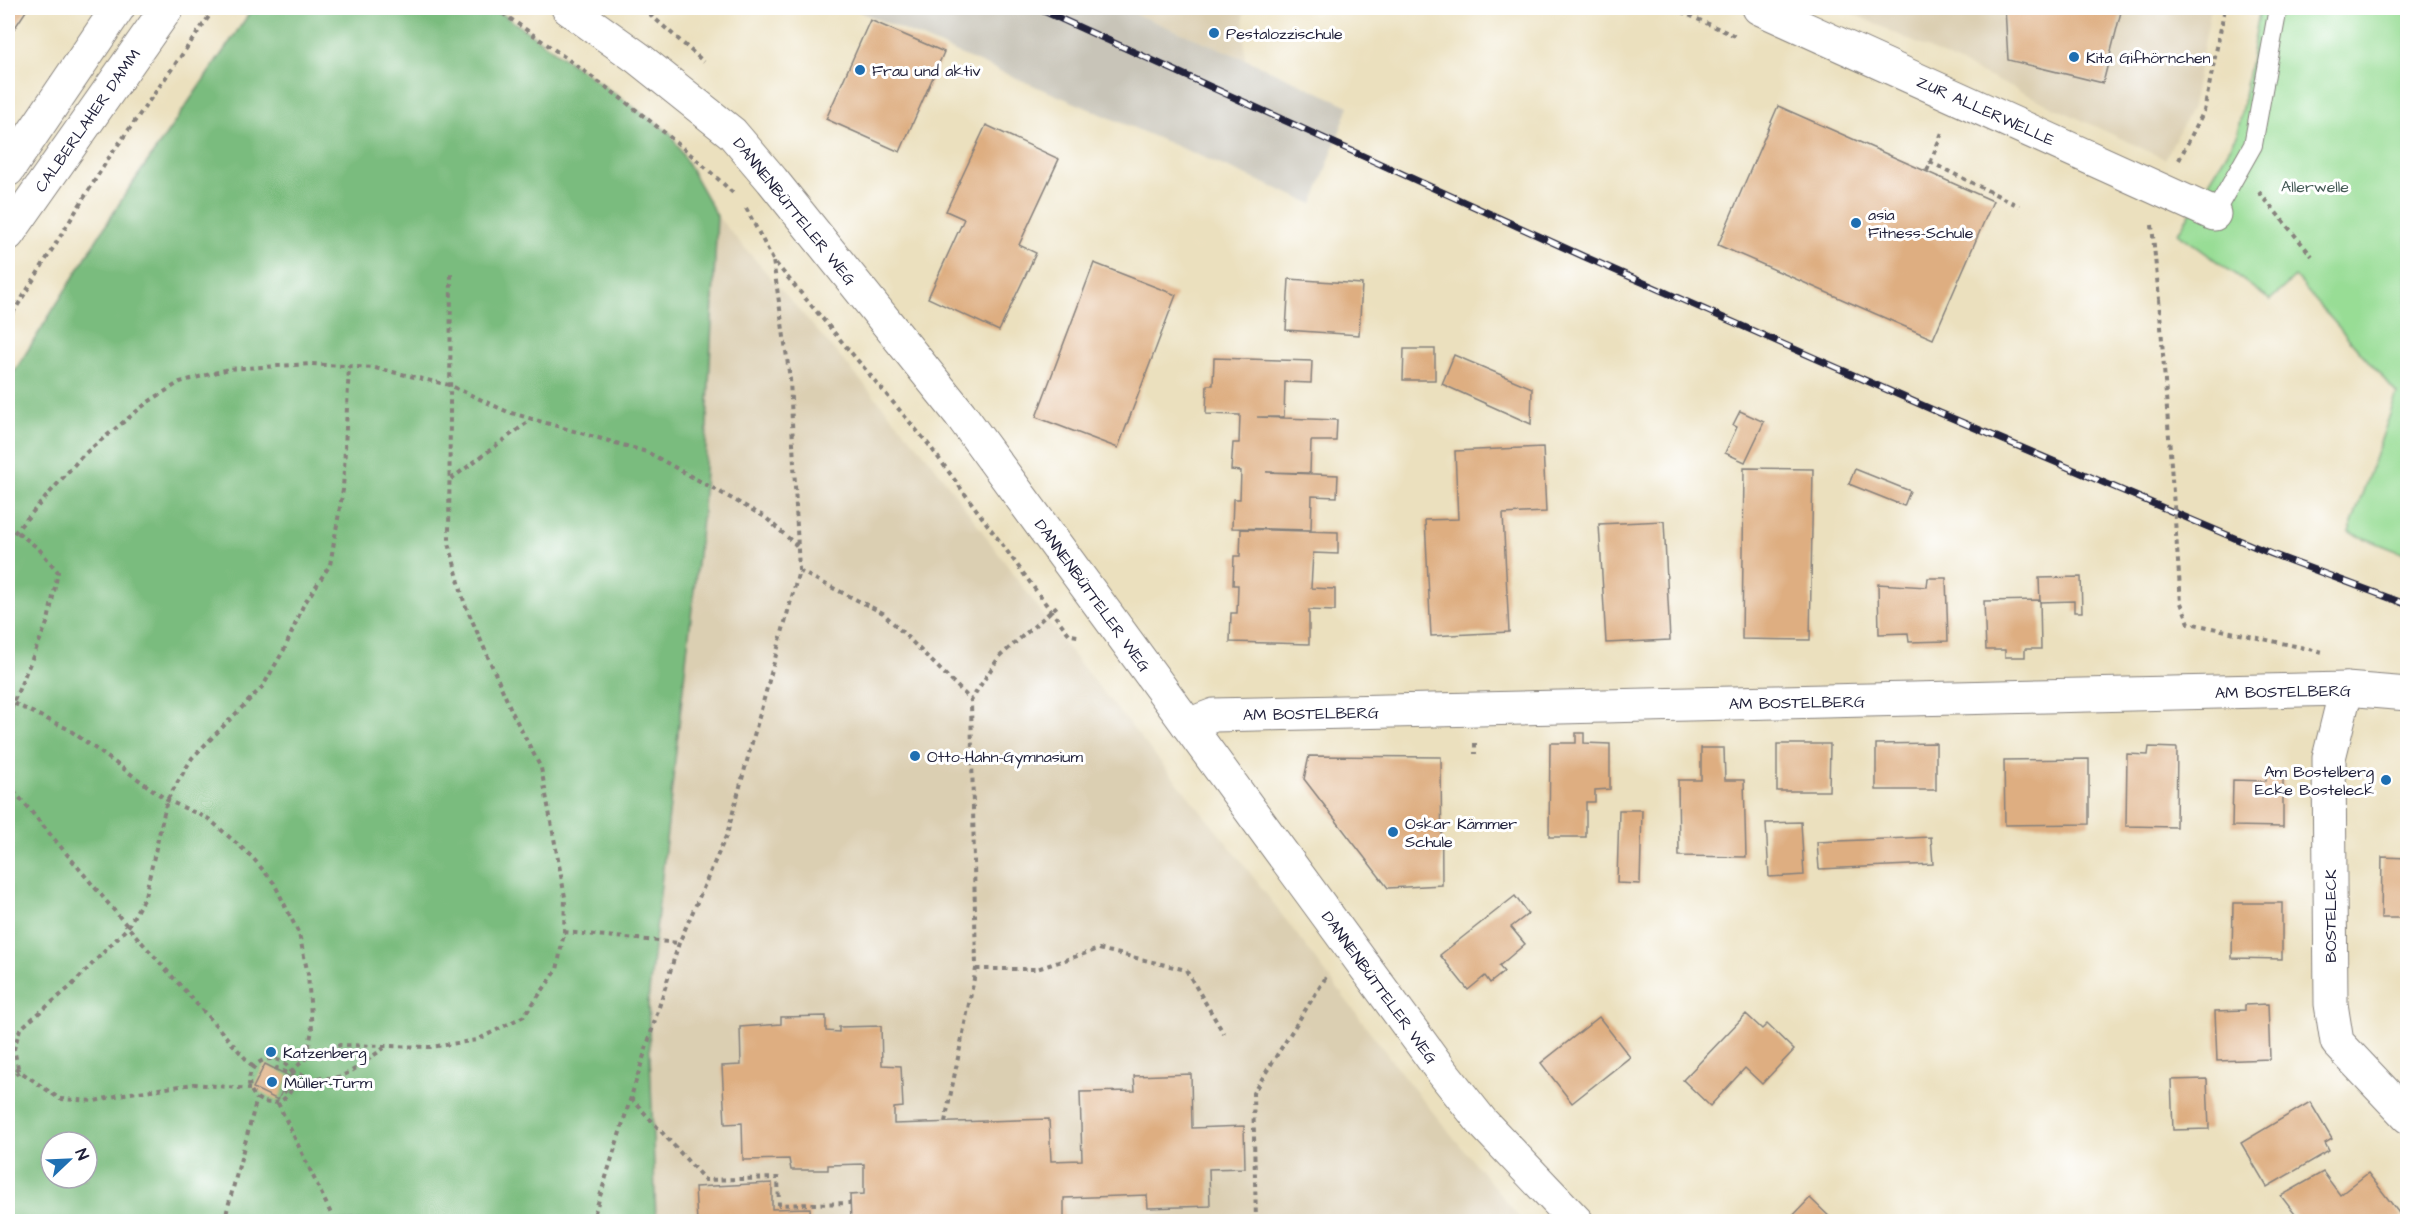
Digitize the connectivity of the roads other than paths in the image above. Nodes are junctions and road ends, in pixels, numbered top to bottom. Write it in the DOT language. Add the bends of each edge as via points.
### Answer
graph roads {
  1 [pos="118,8"];
  2 [pos="167,8"];
  3 [pos="568,8"];
  4 [pos="1759,8"];
  5 [pos="2278,8"];
  6 [pos="11,156"];
  7 [pos="2214,214"];
  8 [pos="8,234"];
  9 [pos="2346,689"];
  10 [pos="2408,694"];
  11 [pos="1188,725"];
  12 [pos="2408,1117"];
  13 [pos="1576,1221"];
  1 -- 6 [label="street"];
  2 -- 8 [label="street, CALBERLAHER DAMM"];
  3 -- 11 [label="street, DANNENBÜTTELER WEG" via="732,133 960,414"];
  4 -- 7 [label="street, ZUR ALLERWELLE"];
  5 -- 7 [label="lane" via="2253,145"];
  9 -- 10 [label="street, AM BOSTELBERG"];
  9 -- 11 [label="street, AM BOSTELBERG" via="1214,715"];
  9 -- 12 [label="street, BOSTELECK" via="2330,758 2331,1004 2337,1042"];
  11 -- 13 [label="street, DANNENBÜTTELER WEG" via="1440,1070 1482,1122"];
}
